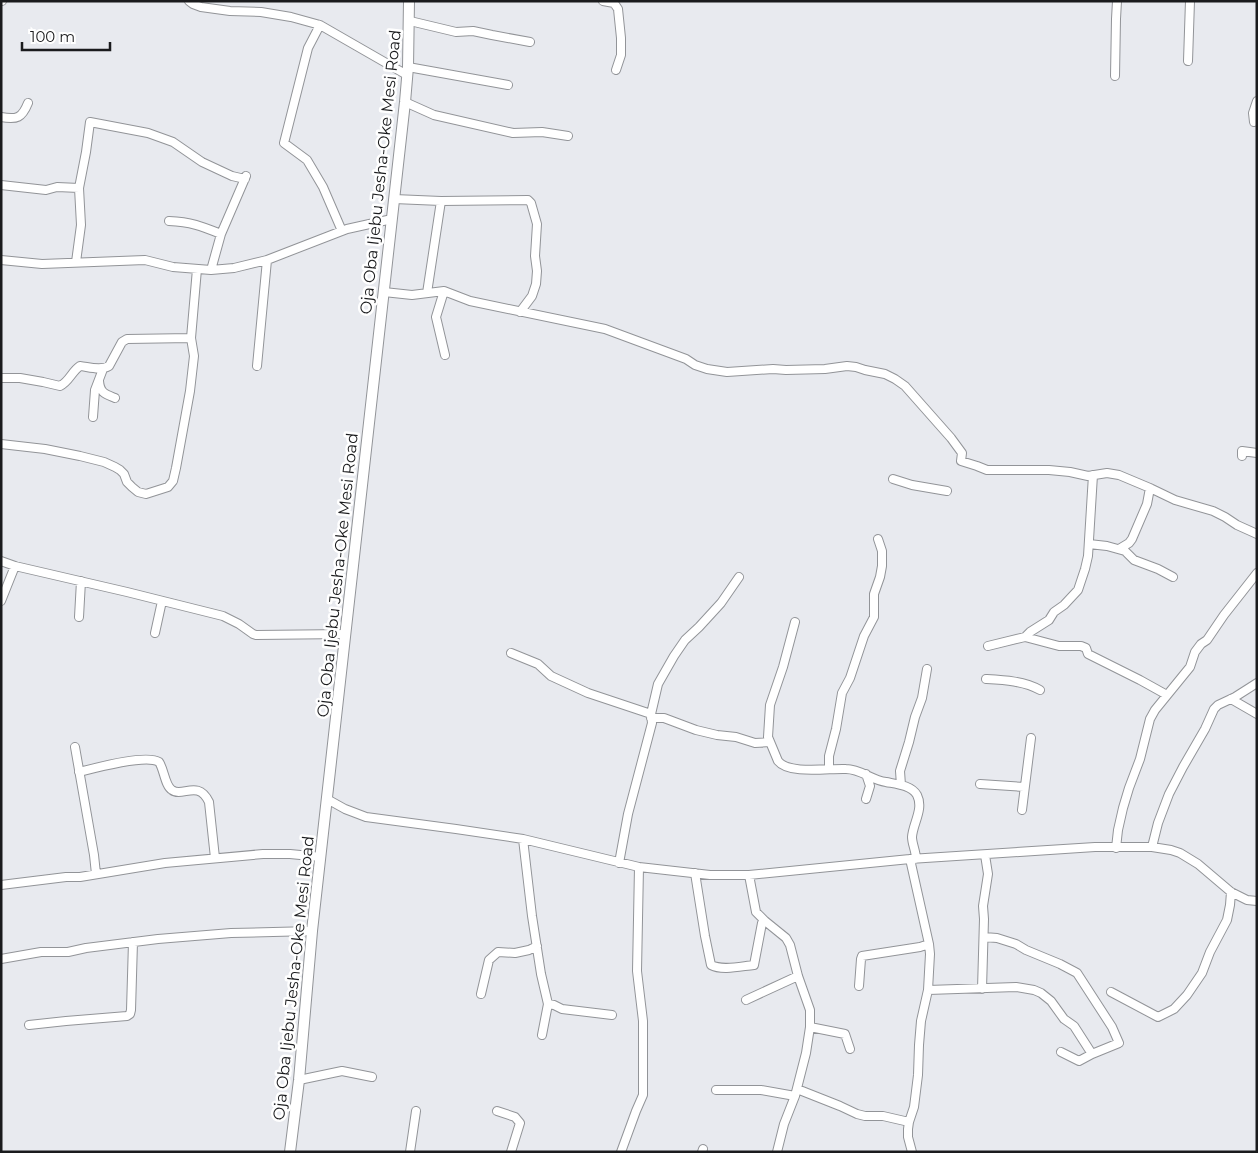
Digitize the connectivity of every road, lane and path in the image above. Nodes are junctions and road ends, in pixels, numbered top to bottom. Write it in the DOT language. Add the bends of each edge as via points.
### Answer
graph roads {
  1 [pos="189,1"];
  2 [pos="410,1"];
  3 [pos="603,1"];
  4 [pos="1117,1"];
  5 [pos="1190,1"];
  6 [pos="614,2"];
  7 [pos="410,21"];
  8 [pos="320,26"];
  9 [pos="530,42"];
  10 [pos="1188,61"];
  11 [pos="616,70"];
  12 [pos="407,71"];
  13 [pos="1115,76"];
  14 [pos="508,85"];
  15 [pos="1257,101"];
  16 [pos="405,102"];
  17 [pos="28,103"];
  18 [pos="1,117"];
  19 [pos="1254,122"];
  20 [pos="568,136"];
  21 [pos="1,185"];
  22 [pos="79,188"];
  23 [pos="394,199"];
  24 [pos="441,201"];
  25 [pos="392,219"];
  26 [pos="169,220"];
  27 [pos="342,231"];
  28 [pos="221,234"];
  29 [pos="1,260"];
  30 [pos="267,260"];
  31 [pos="76,262"];
  32 [pos="197,269"];
  33 [pos="211,270"];
  34 [pos="444,291"];
  35 [pos="384,292"];
  36 [pos="427,293"];
  37 [pos="520,312"];
  38 [pos="191,338"];
  39 [pos="445,355"];
  40 [pos="257,366"];
  41 [pos="103,369"];
  42 [pos="1,378"];
  43 [pos="98,379"];
  44 [pos="115,398"];
  45 [pos="93,417"];
  46 [pos="1,444"];
  47 [pos="1257,453"];
  48 [pos="1242,456"];
  49 [pos="1093,475"];
  50 [pos="893,479"];
  51 [pos="1150,488"];
  52 [pos="947,491"];
  53 [pos="1257,534"];
  54 [pos="878,539"];
  55 [pos="1089,544"];
  56 [pos="1119,549"];
  57 [pos="1,561"];
  58 [pos="15,566"];
  59 [pos="1257,573"];
  60 [pos="739,577"];
  61 [pos="1173,577"];
  62 [pos="82,581"];
  63 [pos="1,601"];
  64 [pos="162,601"];
  65 [pos="79,617"];
  66 [pos="795,622"];
  67 [pos="155,633"];
  68 [pos="346,634"];
  69 [pos="1025,637"];
  70 [pos="988,646"];
  71 [pos="511,652"];
  72 [pos="926,669"];
  73 [pos="986,679"];
  74 [pos="1257,683"];
  75 [pos="1040,690"];
  76 [pos="1167,695"];
  77 [pos="1231,699"];
  78 [pos="1257,714"];
  79 [pos="651,716"];
  80 [pos="1031,738"];
  81 [pos="770,742"];
  82 [pos="75,747"];
  83 [pos="830,769"];
  84 [pos="79,772"];
  85 [pos="866,774"];
  86 [pos="883,782"];
  87 [pos="980,784"];
  88 [pos="901,785"];
  89 [pos="870,786"];
  90 [pos="1024,787"];
  91 [pos="327,799"];
  92 [pos="866,799"];
  93 [pos="1022,810"];
  94 [pos="523,839"];
  95 [pos="1152,847"];
  96 [pos="1116,848"];
  97 [pos="985,855"];
  98 [pos="321,857"];
  99 [pos="215,858"];
  100 [pos="913,859"];
  101 [pos="619,863"];
  102 [pos="639,867"];
  103 [pos="694,873"];
  104 [pos="96,874"];
  105 [pos="749,875"];
  106 [pos="1,885"];
  107 [pos="1231,892"];
  108 [pos="1257,901"];
  109 [pos="765,921"];
  110 [pos="312,931"];
  111 [pos="984,937"];
  112 [pos="133,942"];
  113 [pos="929,944"];
  114 [pos="538,946"];
  115 [pos="1,959"];
  116 [pos="798,976"];
  117 [pos="859,986"];
  118 [pos="982,989"];
  119 [pos="927,990"];
  120 [pos="1111,992"];
  121 [pos="481,994"];
  122 [pos="746,1000"];
  123 [pos="548,1004"];
  124 [pos="612,1015"];
  125 [pos="29,1025"];
  126 [pos="810,1026"];
  127 [pos="542,1035"];
  128 [pos="850,1049"];
  129 [pos="1061,1052"];
  130 [pos="1092,1054"];
  131 [pos="915,1070"];
  132 [pos="372,1077"];
  133 [pos="299,1080"];
  134 [pos="716,1090"];
  135 [pos="796,1092"];
  136 [pos="416,1111"];
  137 [pos="497,1111"];
  138 [pos="909,1122"];
  139 [pos="290,1152"];
  140 [pos="410,1152"];
  141 [pos="510,1152"];
  142 [pos="621,1152"];
  143 [pos="777,1152"];
  144 [pos="912,1152"];
  1 -- 8 [label="street" via="201,7 261,12"];
  2 -- 7 [label="main road, Oja Oba Ijebu Jesha-Oke Mesi Road"];
  3 -- 6 [label="street"];
  4 -- 13 [label="street"];
  5 -- 10 [label="street"];
  6 -- 11 [label="street" via="618,9 621,38 621,55"];
  7 -- 9 [label="street" via="456,32 472,31"];
  7 -- 12 [label="main road, Oja Oba Ijebu Jesha-Oke Mesi Road"];
  8 -- 12 [label="street"];
  8 -- 27 [label="street" via="308,48 284,143 307,160"];
  12 -- 14 [label="street"];
  12 -- 16 [label="main road, Oja Oba Ijebu Jesha-Oke Mesi Road"];
  15 -- 19 [label="street"];
  16 -- 20 [label="street" via="434,115 513,133 542,132"];
  16 -- 23 [label="main road, Oja Oba Ijebu Jesha-Oke Mesi Road"];
  17 -- 18 [label="street" via="20,117"];
  21 -- 22 [label="street" via="46,190"];
  22 -- 28 [label="street" via="90,122 173,142 202,162 232,176 246,177"];
  22 -- 31 [label="street" via="81,224"];
  23 -- 24 [label="street"];
  23 -- 25 [label="main road, Oja Oba Ijebu Jesha-Oke Mesi Road"];
  24 -- 36 [label="street"];
  24 -- 37 [label="street" via="528,200 532,203 537,224 536,284"];
  25 -- 27 [label="street"];
  25 -- 35 [label="main road, Oja Oba Ijebu Jesha-Oke Mesi Road"];
  26 -- 28 [label="street" via="188,222"];
  27 -- 30 [label="street"];
  28 -- 33 [label="street"];
  29 -- 31 [label="street" via="42,264"];
  30 -- 33 [label="street"];
  30 -- 40 [label="street"];
  31 -- 32 [label="street" via="145,260"];
  32 -- 33 [label="street"];
  32 -- 38 [label="street"];
  34 -- 36 [label="street"];
  34 -- 37 [label="street" via="470,301"];
  34 -- 39 [label="street" via="436,317"];
  35 -- 36 [label="street"];
  35 -- 68 [label="main road, Oja Oba Ijebu Jesha-Oke Mesi Road"];
  37 -- 49 [label="street" via="605,329 707,369 727,372 847,366 885,374 905,386 951,438 962,452 961,461 987,470 1049,470"];
  38 -- 41 [label="street" via="127,339 109,366"];
  38 -- 46 [label="street" via="194,356 188,399 173,482 168,487 146,494 138,492 120,470 104,462 45,449"];
  41 -- 42 [label="street" via="80,366 60,386 20,378"];
  41 -- 43 [label="street"];
  43 -- 44 [label="street" via="99,388"];
  43 -- 45 [label="street"];
  47 -- 48 [label="street" via="1242,451"];
  49 -- 51 [label="street" via="1119,475"];
  49 -- 55 [label="street"];
  50 -- 52 [label="street"];
  51 -- 53 [label="street" via="1213,511"];
  51 -- 56 [label="street" via="1132,539"];
  54 -- 83 [label="street" via="882,566 874,594 874,617 842,693 829,756"];
  55 -- 56 [label="street"];
  55 -- 69 [label="street" via="1078,590 1049,620"];
  56 -- 61 [label="street" via="1134,560"];
  57 -- 58 [label="street"];
  58 -- 62 [label="street"];
  58 -- 63 [label="street"];
  59 -- 76 [label="street" via="1195,652 1190,667"];
  60 -- 79 [label="street" via="721,603 674,656 658,684"];
  62 -- 64 [label="street"];
  62 -- 65 [label="street"];
  64 -- 67 [label="street"];
  64 -- 68 [label="street" via="223,616 256,635"];
  66 -- 81 [label="street" via="770,705"];
  68 -- 91 [label="main road, Oja Oba Ijebu Jesha-Oke Mesi Road"];
  69 -- 70 [label="street"];
  69 -- 76 [label="street" via="1059,646 1086,648 1088,654"];
  71 -- 79 [label="street" via="588,693"];
  72 -- 88 [label="street" via="922,698 900,771"];
  73 -- 75 [label="street" via="1015,682"];
  74 -- 77 [label="street"];
  76 -- 96 [label="street" via="1150,719 1123,808"];
  77 -- 78 [label="street"];
  77 -- 95 [label="street" via="1214,709 1183,767 1166,801"];
  79 -- 81 [label="street" via="717,735 755,743"];
  79 -- 101 [label="street"];
  80 -- 90 [label="street"];
  81 -- 83 [label="street" via="780,764 810,770"];
  82 -- 84 [label="street"];
  83 -- 85 [label="street" via="859,770"];
  84 -- 99 [label="street" via="145,759 160,762 172,791 194,790 206,796"];
  84 -- 104 [label="street"];
  85 -- 86 [label="street"];
  85 -- 89 [label="street"];
  86 -- 88 [label="street"];
  86 -- 89 [label="street"];
  87 -- 90 [label="street"];
  88 -- 100 [label="street" via="915,793 919,801 912,839"];
  89 -- 92 [label="street"];
  90 -- 93 [label="street"];
  91 -- 94 [label="street" via="366,817"];
  91 -- 98 [label="main road, Oja Oba Ijebu Jesha-Oke Mesi Road"];
  94 -- 101 [label="street"];
  94 -- 114 [label="street"];
  95 -- 96 [label="street"];
  95 -- 107 [label="street" via="1180,853"];
  96 -- 97 [label="street"];
  97 -- 100 [label="street"];
  97 -- 111 [label="street" via="988,874 983,906"];
  98 -- 99 [label="street" via="268,854"];
  98 -- 110 [label="main road, Oja Oba Ijebu Jesha-Oke Mesi Road"];
  99 -- 104 [label="street"];
  100 -- 105 [label="street"];
  100 -- 113 [label="street"];
  101 -- 102 [label="street"];
  102 -- 103 [label="street"];
  102 -- 142 [label="street" via="636,971 643,1021 643,1095"];
  103 -- 105 [label="street"];
  103 -- 109 [label="street" via="711,965 722,968 754,964"];
  104 -- 106 [label="street"];
  105 -- 109 [label="street" via="756,912"];
  107 -- 108 [label="street"];
  107 -- 120 [label="street" via="1227,920 1202,973 1174,1009 1158,1017"];
  109 -- 116 [label="street" via="786,938"];
  110 -- 112 [label="street" via="231,933"];
  110 -- 133 [label="main road, Oja Oba Ijebu Jesha-Oke Mesi Road"];
  111 -- 118 [label="street"];
  111 -- 130 [label="street" via="1016,944 1077,973 1119,1043"];
  112 -- 115 [label="street"];
  112 -- 125 [label="street" via="130,1014"];
  113 -- 117 [label="street" via="862,956"];
  113 -- 119 [label="street"];
  114 -- 121 [label="street" via="515,953 498,952 489,960"];
  114 -- 123 [label="street"];
  116 -- 122 [label="street"];
  116 -- 126 [label="street" via="810,1010"];
  118 -- 119 [label="street"];
  118 -- 130 [label="street" via="1016,987 1041,993 1074,1026"];
  119 -- 131 [label="street" via="916,1028"];
  119 -- 138 [label="street" via="918,1045 914,1107"];
  123 -- 124 [label="street" via="562,1009"];
  123 -- 127 [label="street"];
  126 -- 128 [label="street" via="845,1034"];
  126 -- 135 [label="street"];
  129 -- 130 [label="street" via="1079,1061"];
  132 -- 133 [label="street" via="342,1071"];
  133 -- 139 [label="main road, Oja Oba Ijebu Jesha-Oke Mesi Road"];
  134 -- 135 [label="street"];
  135 -- 138 [label="street" via="857,1114"];
  135 -- 143 [label="street"];
  136 -- 140 [label="street"];
  137 -- 141 [label="street" via="515,1116 520,1123"];
  138 -- 144 [label="street"];
}
